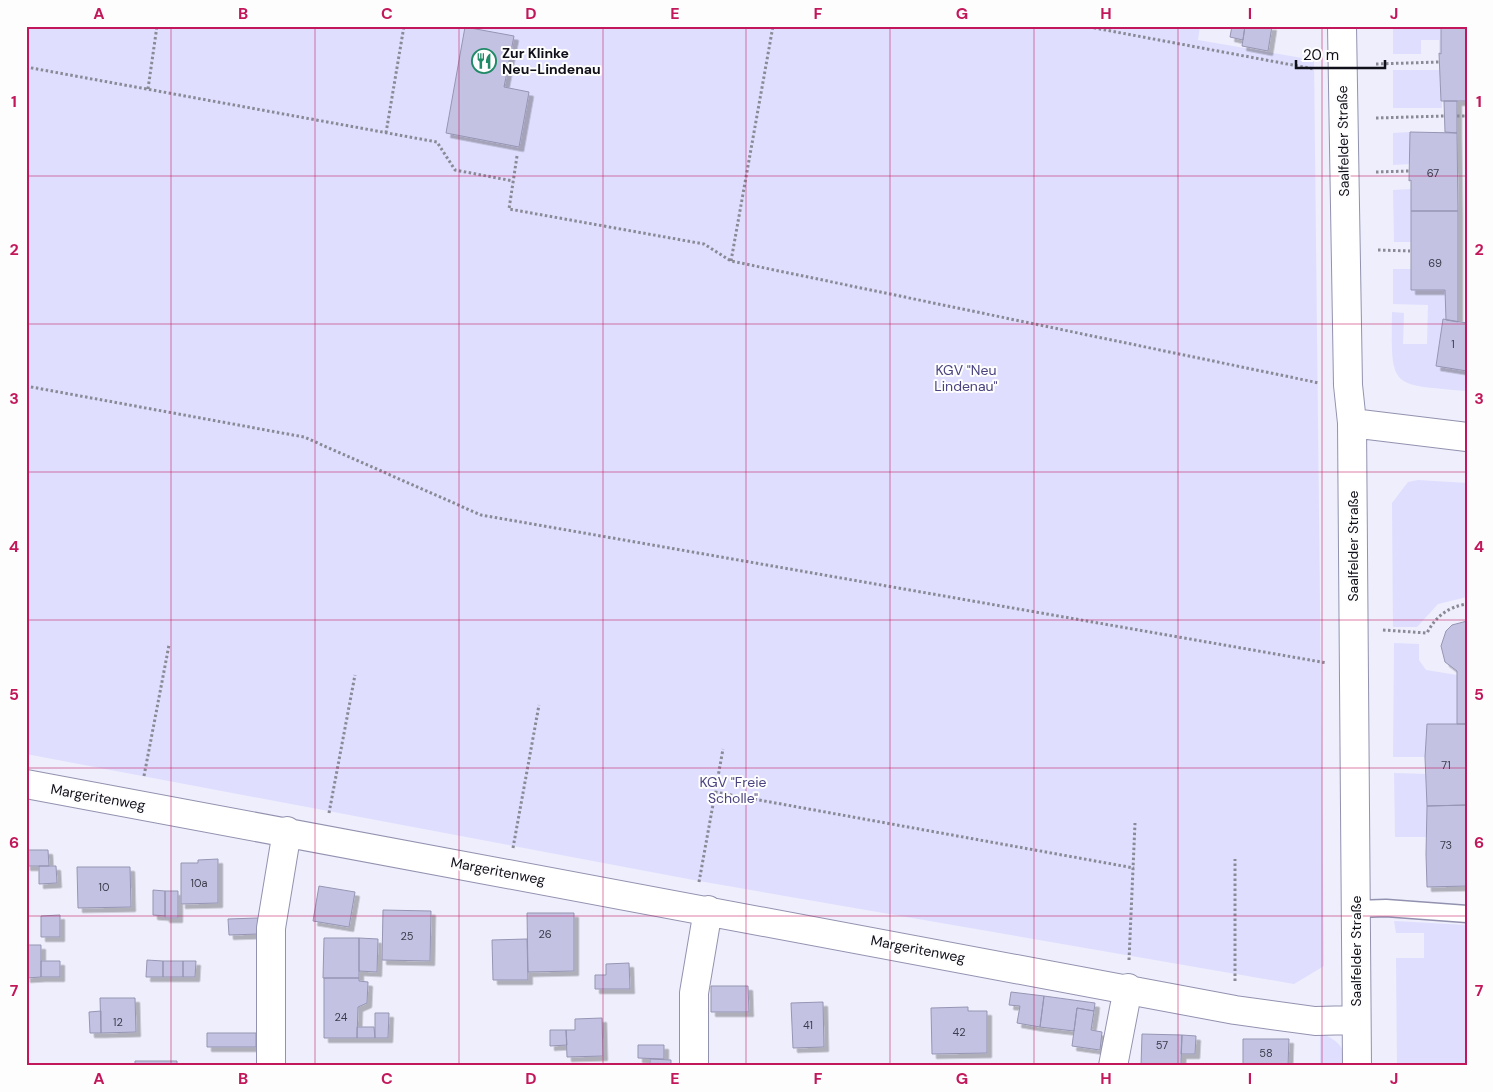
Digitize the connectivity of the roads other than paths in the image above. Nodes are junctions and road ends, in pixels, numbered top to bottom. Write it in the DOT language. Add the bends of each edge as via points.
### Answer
graph roads {
  1 [pos="1342,26"];
  2 [pos="1352,423"];
  3 [pos="1467,437"];
  4 [pos="26,784"];
  5 [pos="287,831"];
  6 [pos="701,908"];
  7 [pos="1356,909"];
  8 [pos="1467,914"];
  9 [pos="1128,988"];
  10 [pos="1356,1020"];
  11 [pos="272,1066"];
  12 [pos="694,1066"];
  13 [pos="1113,1066"];
  14 [pos="1356,1066"];
  1 -- 2 [label="street, Saalfelder Straße" via="1348,385"];
  2 -- 3 [label="street"];
  2 -- 7 [label="street, Saalfelder Straße"];
  4 -- 5 [label="street, Margeritenweg"];
  5 -- 6 [label="street, Margeritenweg"];
  5 -- 11 [label="street" via="271,928"];
  6 -- 9 [label="street, Margeritenweg"];
  6 -- 12 [label="street" via="694,993"];
  7 -- 8 [label="lane"];
  7 -- 10 [label="street, Saalfelder Straße"];
  9 -- 10 [label="street, Margeritenweg" via="1235,1010 1315,1021"];
  9 -- 13 [label="street"];
  10 -- 14 [label="street, Saalfelder Straße"];
}
